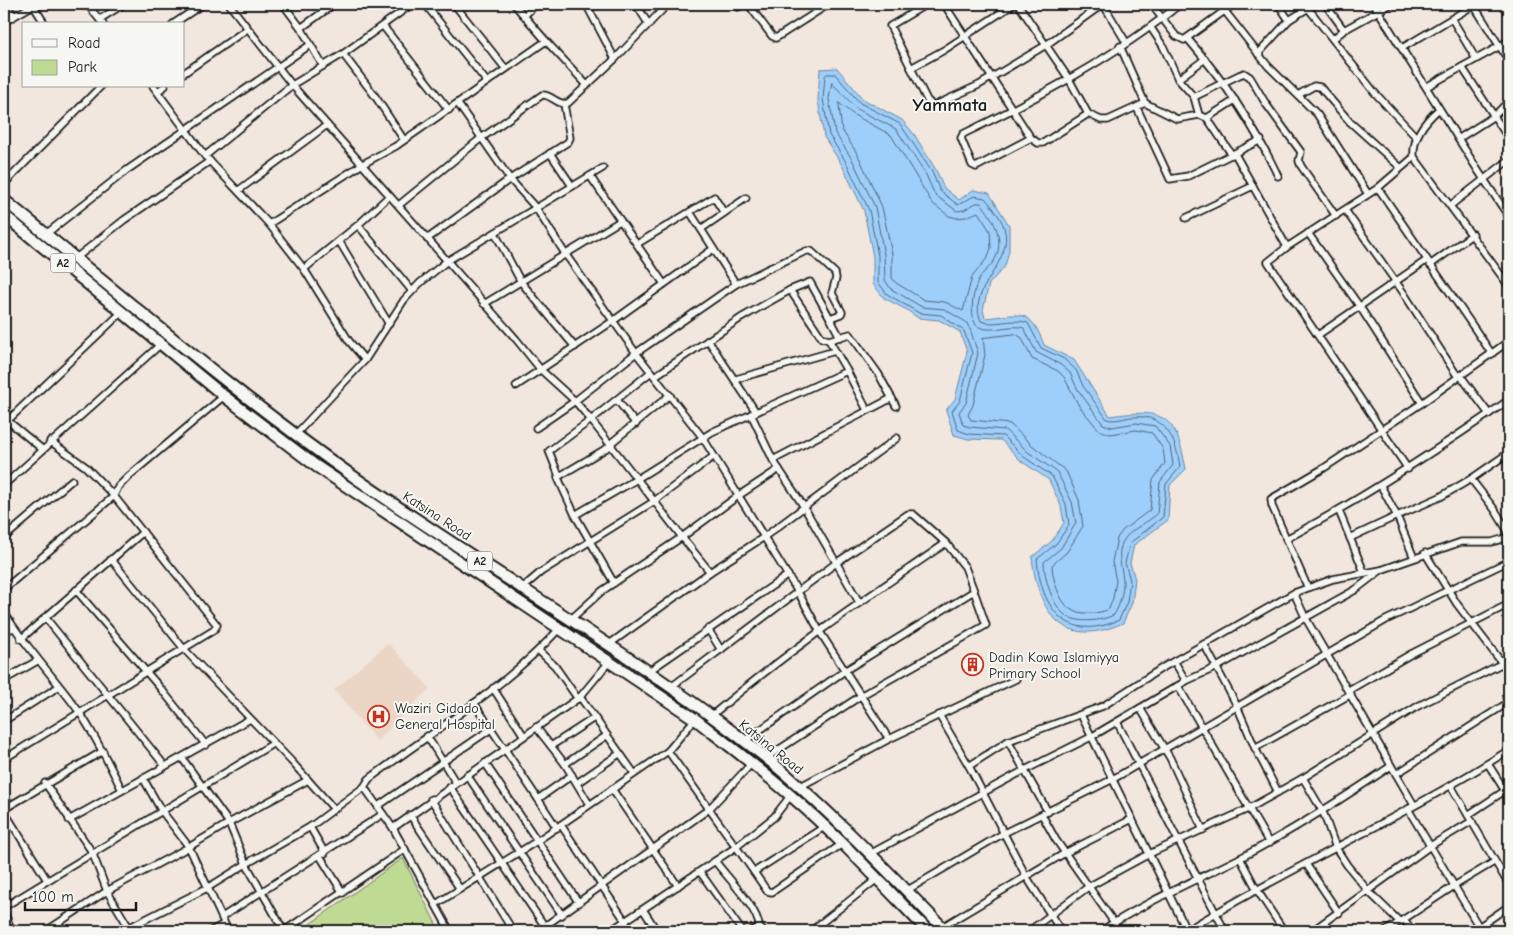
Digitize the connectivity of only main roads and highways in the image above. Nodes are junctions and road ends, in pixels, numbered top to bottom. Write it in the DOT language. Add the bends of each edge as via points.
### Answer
graph roads {
  1 [pos="4,200"];
  2 [pos="4,215"];
  3 [pos="944,929"];
  4 [pos="928,931"];
  1 -- 3 [label="highway, Katsina Road / A2" via="354,477 649,671 766,758 870,854"];
  2 -- 4 [label="highway, Katsina Road / A2" via="224,396 335,480 695,719 752,763 791,795"];
}
